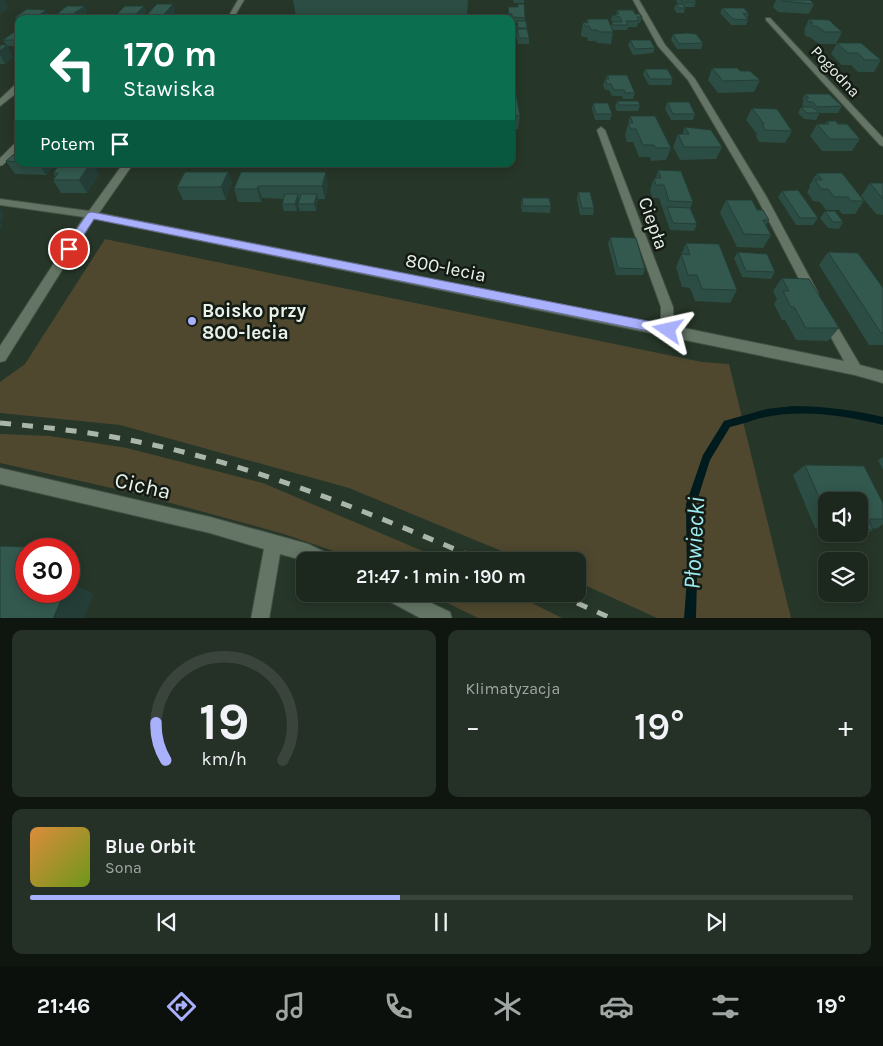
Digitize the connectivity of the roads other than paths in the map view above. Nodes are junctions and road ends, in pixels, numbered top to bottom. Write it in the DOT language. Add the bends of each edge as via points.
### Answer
graph roads {
  1 [pos="241,0"];
  2 [pos="636,0"];
  3 [pos="232,15"];
  4 [pos="768,19"];
  5 [pos="15,90"];
  6 [pos="0,103"];
  7 [pos="601,130"];
  8 [pos="883,143"];
  9 [pos="15,148"];
  10 [pos="0,163"];
  11 [pos="126,167"];
  12 [pos="0,202"];
  13 [pos="92,215"];
  14 [pos="668,330"];
  15 [pos="0,357"];
  16 [pos="855,369"];
  17 [pos="883,377"];
  18 [pos="0,476"];
  19 [pos="273,544"];
  20 [pos="304,552"];
  21 [pos="410,602"];
  22 [pos="260,618"];
  23 [pos="443,618"];
  1 -- 3 [label="street"];
  2 -- 16 [label="street" via="662,46 691,79 761,196"];
  4 -- 8 [label="street, Pogodna"];
  5 -- 6 [label="street"];
  7 -- 14 [label="street, Ciepła" via="667,307"];
  9 -- 10 [label="lane"];
  11 -- 13 [label="street"];
  12 -- 13 [label="street, 800-lecia"];
  13 -- 14 [label="street, 800-lecia"];
  13 -- 15 [label="street"];
  14 -- 16 [label="street, 800-lecia"];
  16 -- 17 [label="street, 800-lecia"];
  18 -- 19 [label="street, Cicha" via="210,525"];
  19 -- 20 [label="street, Cicha"];
  19 -- 22 [label="street"];
  21 -- 23 [label="street"];
}
